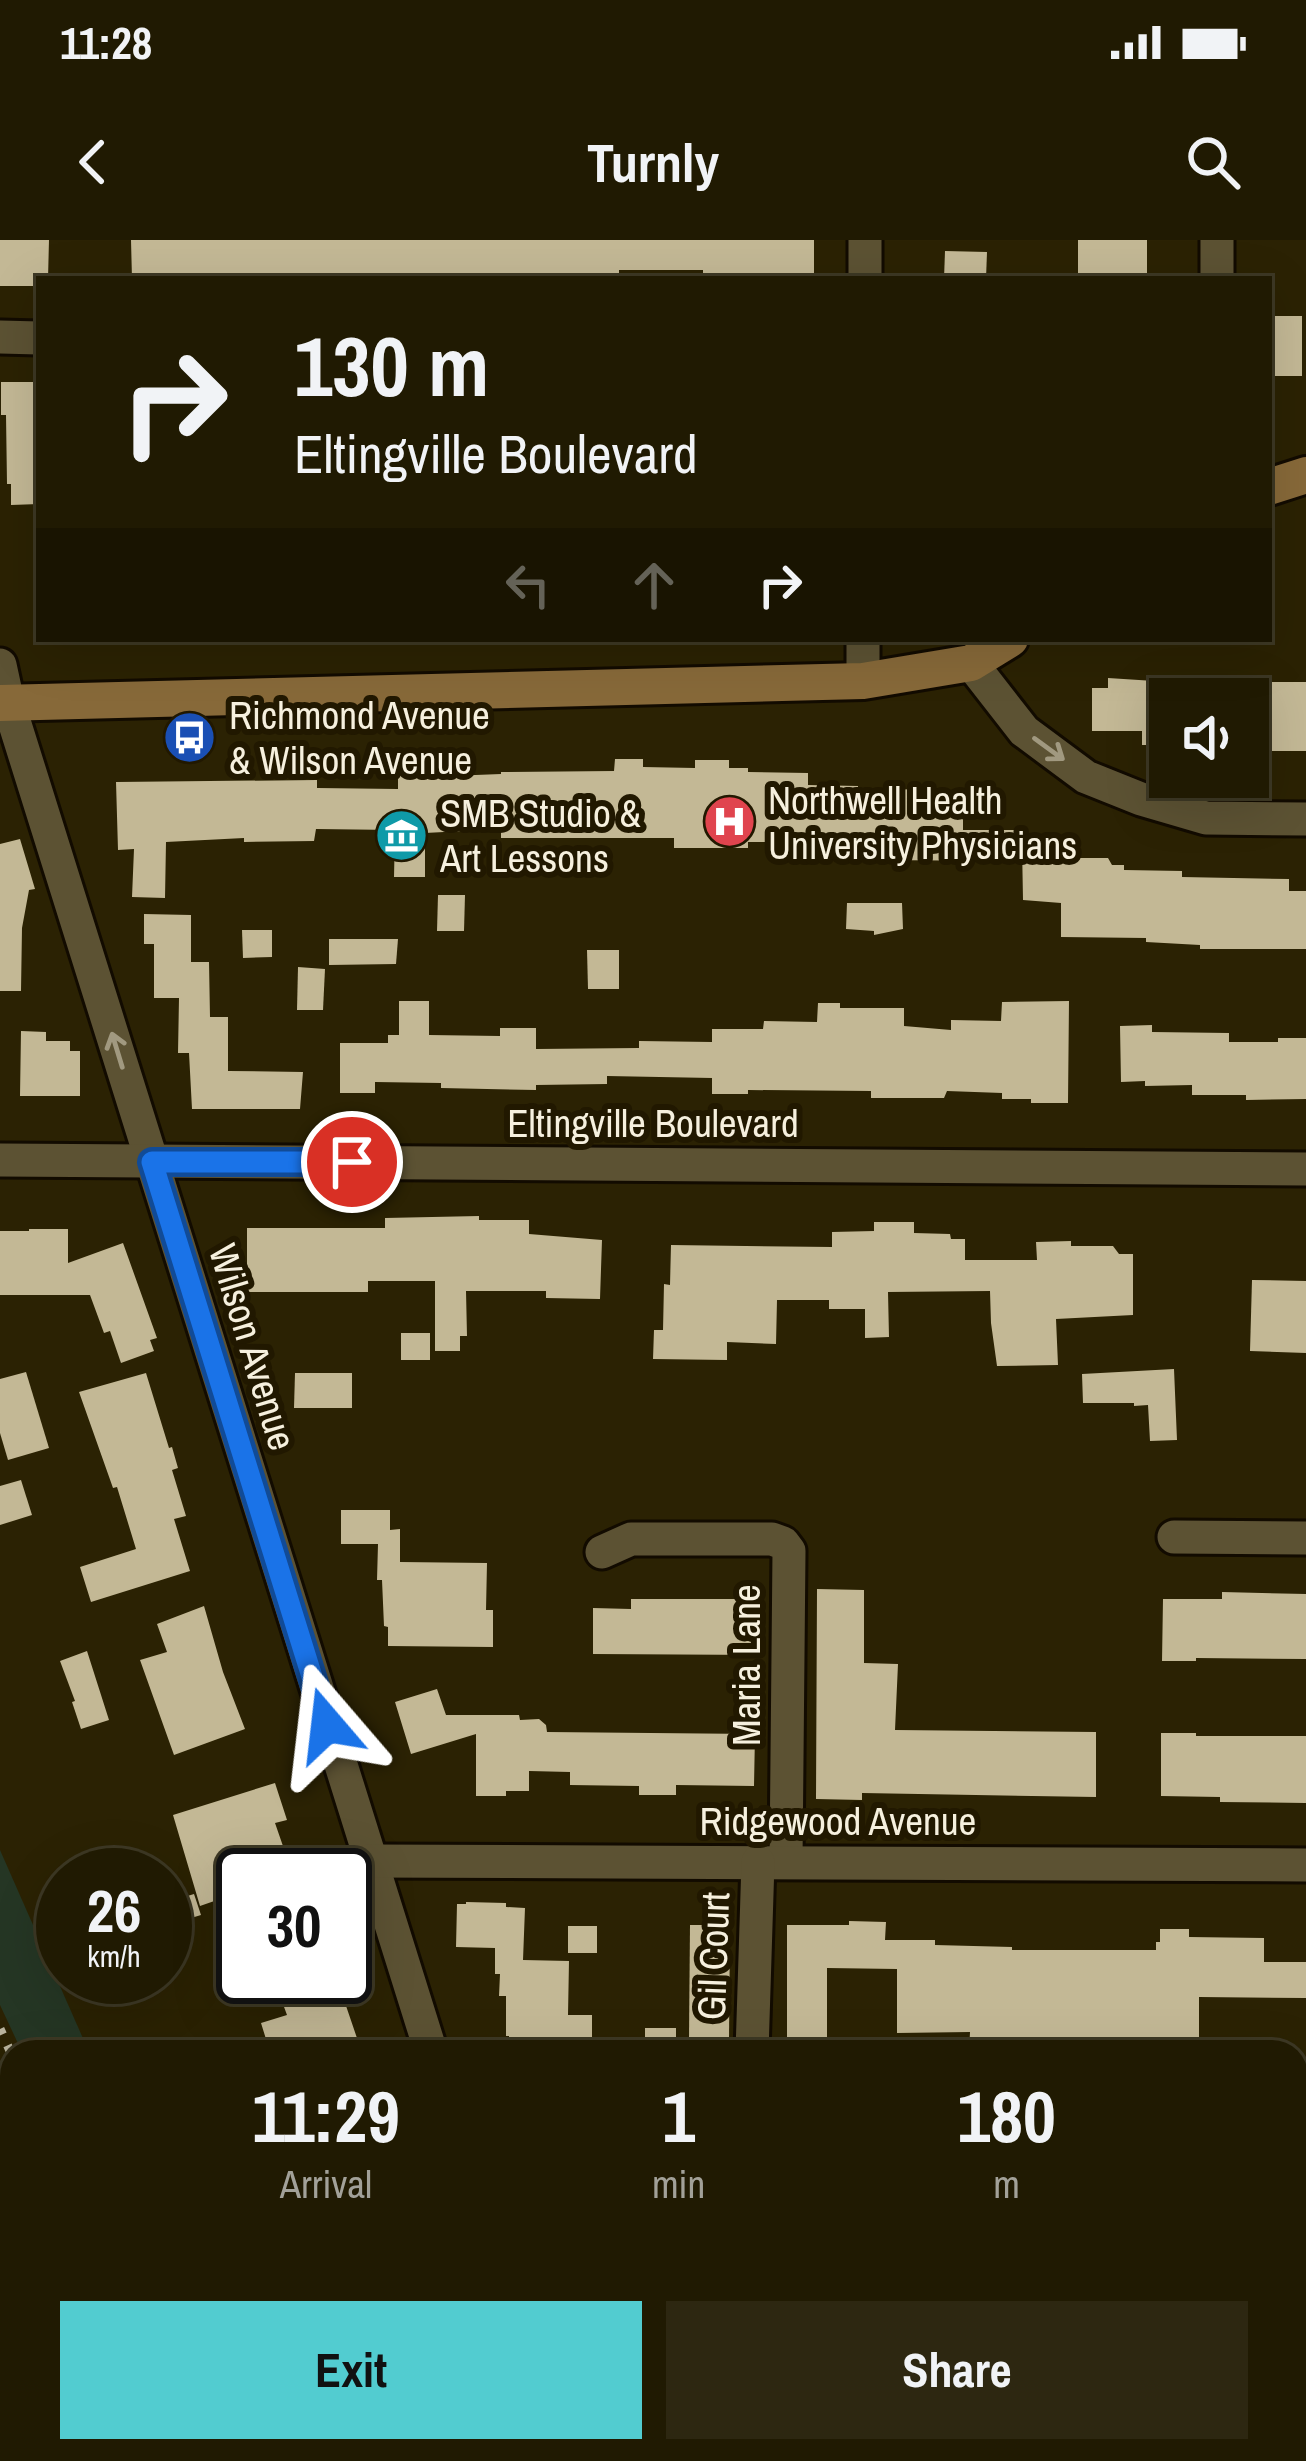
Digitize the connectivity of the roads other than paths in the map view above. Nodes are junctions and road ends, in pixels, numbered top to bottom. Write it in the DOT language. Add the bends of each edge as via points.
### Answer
graph roads {
  1 [pos="865,240"];
  2 [pos="1217,240"];
  3 [pos="865,276"];
  4 [pos="1217,276"];
  5 [pos="0,338"];
  6 [pos="36,338"];
  7 [pos="1306,475"];
  8 [pos="1272,486"];
  9 [pos="863,642"];
  10 [pos="1005,642"];
  11 [pos="971,663"];
  12 [pos="0,665"];
  13 [pos="863,681"];
  14 [pos="4,703"];
  15 [pos="1306,819"];
  16 [pos="0,1160"];
  17 [pos="152,1162"];
  18 [pos="1306,1169"];
  19 [pos="1174,1537"];
  20 [pos="1306,1538"];
  21 [pos="602,1552"];
  22 [pos="365,1848"];
  23 [pos="372,1861"];
  24 [pos="772,1862"];
  25 [pos="1306,1865"];
  26 [pos="372,1870"];
  27 [pos="427,2040"];
  28 [pos="753,2040"];
  1 -- 3 [label="street"];
  2 -- 4 [label="street"];
  5 -- 6 [label="street"];
  7 -- 8 [label="main road"];
  9 -- 13 [label="street"];
  10 -- 11 [label="main road"];
  11 -- 13 [label="main road"];
  11 -- 15 [label="street, one-way" via="1024,731 1086,777 1206,818"];
  12 -- 14 [label="street, Wilson Avenue"];
  13 -- 14 [label="main road"];
  17 -- 14 [label="street, Wilson Avenue, one-way"];
  16 -- 17 [label="street, Eltingville Boulevard"];
  17 -- 18 [label="street, Eltingville Boulevard"];
  17 -- 22 [label="street, Wilson Avenue"];
  19 -- 20 [label="street"];
  21 -- 24 [label="street, Maria Lane" via="632,1539 772,1539 789,1551"];
  23 -- 24 [label="street, Ridgewood Avenue"];
  24 -- 25 [label="street, Ridgewood Avenue"];
  24 -- 28 [label="street, Gil Court"];
  26 -- 27 [label="street, Wilson Avenue"];
}
